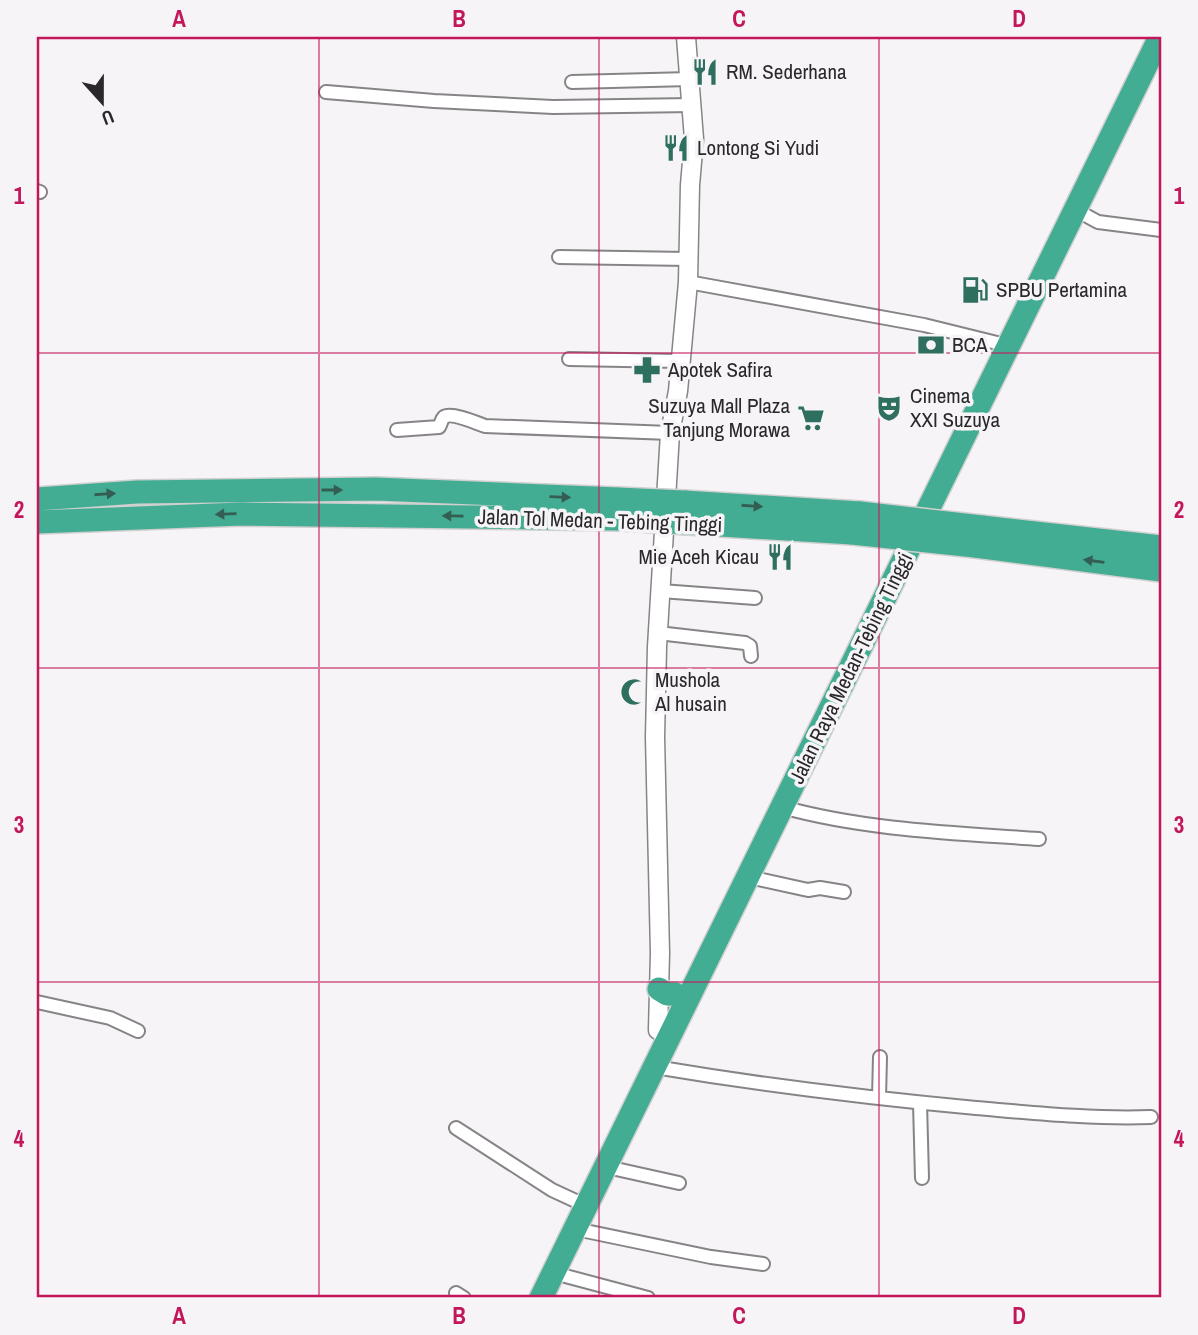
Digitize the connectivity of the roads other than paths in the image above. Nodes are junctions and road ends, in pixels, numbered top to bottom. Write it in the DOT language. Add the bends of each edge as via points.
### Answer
graph roads {
  1 [pos="686,37"];
  2 [pos="1144,37"];
  3 [pos="1160,37"];
  4 [pos="690,79"];
  5 [pos="572,82"];
  6 [pos="326,92"];
  7 [pos="693,105"];
  8 [pos="1076,210"];
  9 [pos="1161,230"];
  10 [pos="559,257"];
  11 [pos="689,259"];
  12 [pos="688,282"];
  13 [pos="997,344"];
  14 [pos="569,359"];
  15 [pos="679,361"];
  16 [pos="397,430"];
  17 [pos="670,433"];
  18 [pos="37,499"];
  19 [pos="619,509"];
  20 [pos="37,522"];
  21 [pos="979,536"];
  22 [pos="1161,547"];
  23 [pos="1161,570"];
  24 [pos="661,591"];
  25 [pos="755,598"];
  26 [pos="658,633"];
  27 [pos="751,656"];
  28 [pos="782,807"];
  29 [pos="1039,839"];
  30 [pos="748,877"];
  31 [pos="844,892"];
  32 [pos="667,991"];
  33 [pos="37,1002"];
  34 [pos="138,1031"];
  35 [pos="664,1033"];
  36 [pos="880,1057"];
  37 [pos="655,1067"];
  38 [pos="879,1098"];
  39 [pos="920,1103"];
  40 [pos="1151,1117"];
  41 [pos="456,1128"];
  42 [pos="607,1167"];
  43 [pos="922,1178"];
  44 [pos="679,1182"];
  45 [pos="578,1202"];
  46 [pos="576,1229"];
  47 [pos="763,1264"];
  48 [pos="554,1273"];
  49 [pos="528,1298"];
  50 [pos="541,1298"];
  51 [pos="648,1298"];
  1 -- 4 [label="main road"];
  2 -- 13 [label="highway, Jalan Raya Medan-Tebing Tinggi"];
  3 -- 8 [label="highway, Jalan Raya Medan-Tebing Tinggi"];
  4 -- 5 [label="street"];
  4 -- 7 [label="main road"];
  6 -- 7 [label="street" via="553,107"];
  7 -- 11 [label="main road"];
  8 -- 9 [label="street" via="1098,222"];
  8 -- 28 [label="highway, Jalan Raya Medan-Tebing Tinggi"];
  10 -- 11 [label="street"];
  11 -- 12 [label="main road"];
  12 -- 13 [label="street" via="924,325"];
  12 -- 15 [label="main road"];
  13 -- 32 [label="highway, Jalan Raya Medan-Tebing Tinggi" via="893,561"];
  14 -- 15 [label="street"];
  15 -- 17 [label="main road"];
  16 -- 17 [label="street" via="439,428 447,416 485,426"];
  17 -- 24 [label="main road"];
  18 -- 19 [label="highway, one-way" via="137,492 376,489"];
  19 -- 20 [label="highway, Jalan Tol Medan - Tebing Tinggi, one-way"];
  19 -- 21 [label="highway, Jalan Tol Medan - Tebing Tinggi, bridge" via="856,523"];
  21 -- 22 [label="highway"];
  23 -- 21 [label="highway, one-way"];
  24 -- 25 [label="street"];
  24 -- 26 [label="main road"];
  26 -- 27 [label="street" via="746,643"];
  26 -- 32 [label="main road" via="655,737"];
  28 -- 29 [label="street" via="830,819"];
  28 -- 30 [label="highway, Jalan Raya Medan-Tebing Tinggi"];
  30 -- 31 [label="street" via="808,890"];
  30 -- 35 [label="highway, Jalan Raya Medan-Tebing Tinggi"];
  32 -- 35 [label="highway, Jalan Raya Medan-Tebing Tinggi"];
  33 -- 34 [label="street" via="110,1018"];
  35 -- 37 [label="highway, Jalan Raya Medan-Tebing Tinggi"];
  35 -- 45 [label="highway, Jalan Raya Medan-Tebing Tinggi" via="642,1068"];
  36 -- 38 [label="street"];
  37 -- 38 [label="street"];
  37 -- 42 [label="highway, Jalan Raya Medan-Tebing Tinggi"];
  38 -- 39 [label="street"];
  39 -- 40 [label="street" via="1066,1116"];
  39 -- 43 [label="street"];
  41 -- 45 [label="street"];
  42 -- 44 [label="street"];
  42 -- 46 [label="highway, Jalan Raya Medan-Tebing Tinggi"];
  45 -- 49 [label="highway, Jalan Raya Medan-Tebing Tinggi"];
  46 -- 47 [label="street"];
  46 -- 48 [label="highway, Jalan Raya Medan-Tebing Tinggi"];
  48 -- 50 [label="highway, Jalan Raya Medan-Tebing Tinggi"];
  48 -- 51 [label="street"];
}
